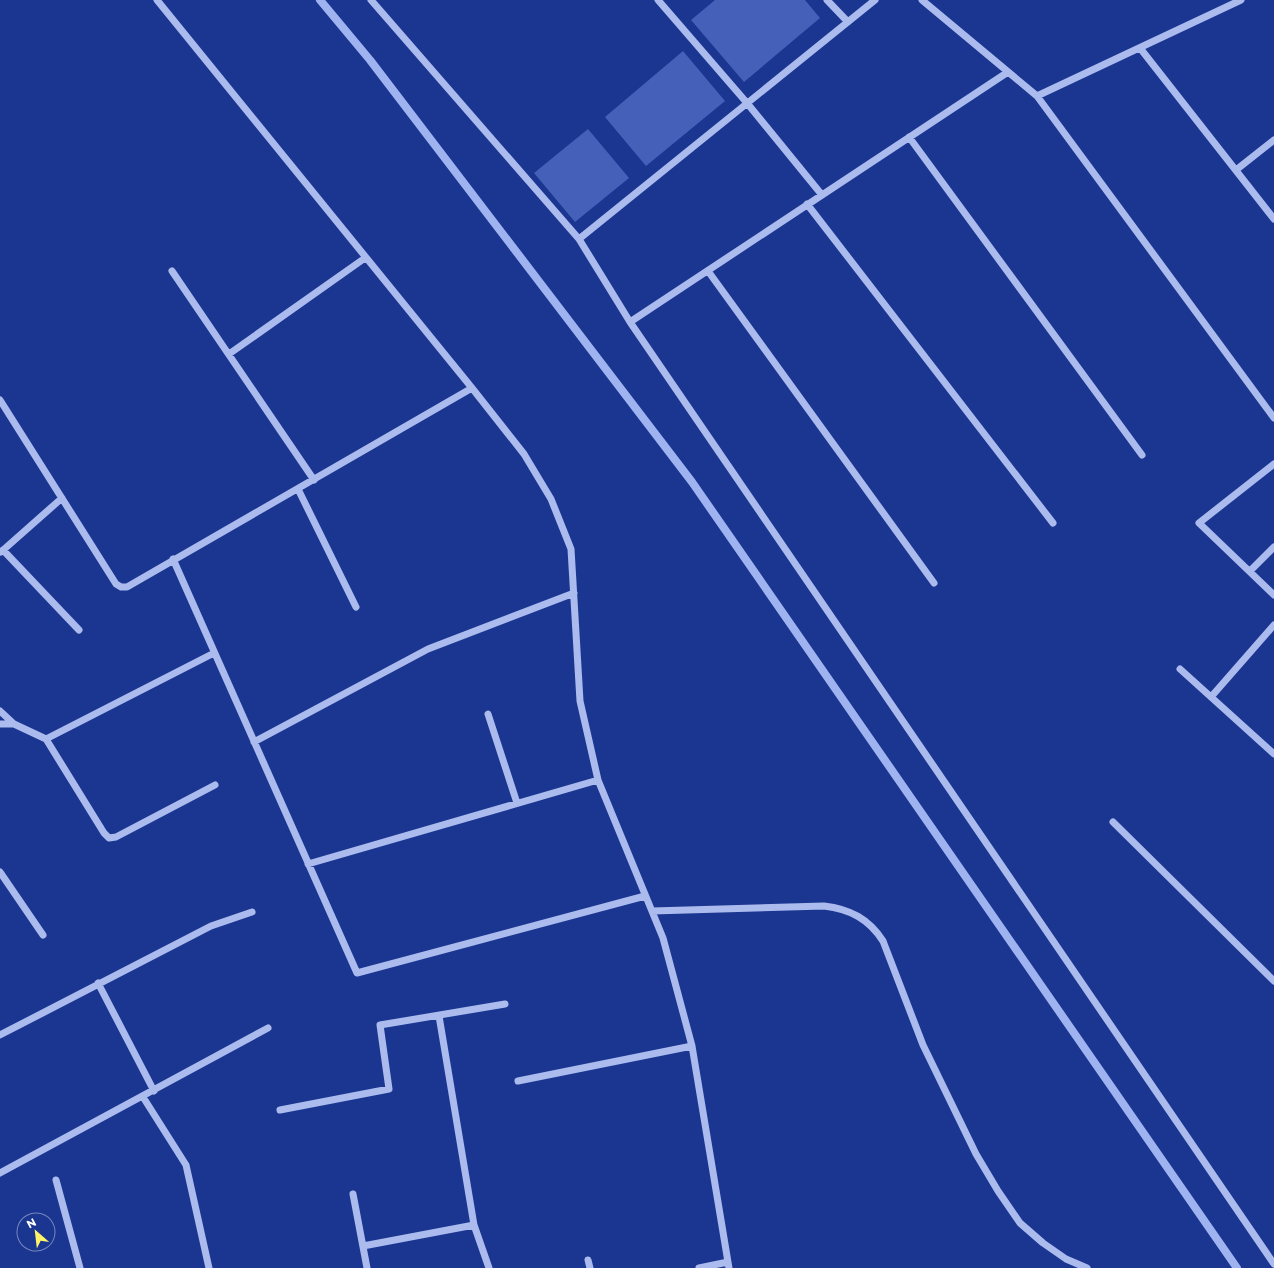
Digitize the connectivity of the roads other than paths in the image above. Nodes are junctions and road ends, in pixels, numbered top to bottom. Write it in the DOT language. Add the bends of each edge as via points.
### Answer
graph roads {
  1 [pos="157,0"];
  2 [pos="371,0"];
  3 [pos="658,0"];
  4 [pos="827,0"];
  5 [pos="875,0"];
  6 [pos="922,0"];
  7 [pos="1241,0"];
  8 [pos="848,22"];
  9 [pos="1140,48"];
  10 [pos="1008,72"];
  11 [pos="1037,96"];
  12 [pos="748,103"];
  13 [pos="909,137"];
  14 [pos="1274,140"];
  15 [pos="1236,170"];
  16 [pos="822,195"];
  17 [pos="807,204"];
  18 [pos="1274,219"];
  19 [pos="579,239"];
  20 [pos="365,258"];
  21 [pos="708,270"];
  22 [pos="172,271"];
  23 [pos="630,322"];
  24 [pos="229,354"];
  25 [pos="472,388"];
  26 [pos="0,400"];
  27 [pos="1274,418"];
  28 [pos="1142,455"];
  29 [pos="1274,464"];
  30 [pos="314,480"];
  31 [pos="298,489"];
  32 [pos="62,498"];
  33 [pos="1053,523"];
  34 [pos="1274,547"];
  35 [pos="2,551"];
  36 [pos="173,559"];
  37 [pos="1250,572"];
  38 [pos="934,583"];
  39 [pos="574,593"];
  40 [pos="1274,595"];
  41 [pos="356,607"];
  42 [pos="1274,625"];
  43 [pos="79,630"];
  44 [pos="214,653"];
  45 [pos="1180,669"];
  46 [pos="1211,697"];
  47 [pos="0,711"];
  48 [pos="488,714"];
  49 [pos="0,724"];
  50 [pos="14,724"];
  51 [pos="46,739"];
  52 [pos="254,742"];
  53 [pos="1274,754"];
  54 [pos="598,780"];
  55 [pos="215,785"];
  56 [pos="517,803"];
  57 [pos="1113,822"];
  58 [pos="308,864"];
  59 [pos="0,872"];
  60 [pos="644,896"];
  61 [pos="652,911"];
  62 [pos="252,912"];
  63 [pos="43,935"];
  64 [pos="1274,981"];
  65 [pos="98,983"];
  66 [pos="505,1004"];
  67 [pos="439,1016"];
  68 [pos="268,1028"];
  69 [pos="0,1035"];
  70 [pos="692,1046"];
  71 [pos="518,1081"];
  72 [pos="154,1091"];
  73 [pos="143,1097"];
  74 [pos="280,1110"];
  75 [pos="0,1173"];
  76 [pos="56,1180"];
  77 [pos="353,1194"];
  78 [pos="474,1225"];
  79 [pos="362,1246"];
  80 [pos="588,1260"];
  81 [pos="1274,1264"];
  82 [pos="729,1265"];
  83 [pos="80,1268"];
  84 [pos="209,1268"];
  85 [pos="367,1268"];
  86 [pos="489,1268"];
  87 [pos="590,1268"];
  88 [pos="699,1268"];
  89 [pos="1087,1268"];
  1 -- 20 [label="street"];
  2 -- 19 [label="street"];
  3 -- 12 [label="street"];
  4 -- 8 [label="street"];
  5 -- 8 [label="street"];
  6 -- 10 [label="street"];
  7 -- 9 [label="street"];
  8 -- 12 [label="street"];
  9 -- 11 [label="street"];
  9 -- 15 [label="street"];
  10 -- 11 [label="street"];
  10 -- 13 [label="street"];
  11 -- 27 [label="street"];
  12 -- 16 [label="street"];
  12 -- 19 [label="street"];
  13 -- 16 [label="street"];
  13 -- 28 [label="street"];
  14 -- 15 [label="street"];
  15 -- 18 [label="street"];
  16 -- 17 [label="street"];
  17 -- 21 [label="street"];
  17 -- 33 [label="street"];
  19 -- 23 [label="street"];
  20 -- 24 [label="street"];
  20 -- 25 [label="street"];
  21 -- 23 [label="street"];
  21 -- 38 [label="street"];
  22 -- 24 [label="street"];
  23 -- 81 [label="street"];
  24 -- 30 [label="street"];
  25 -- 30 [label="street"];
  25 -- 39 [label="street" via="524,454 552,499 571,549"];
  26 -- 32 [label="street"];
  29 -- 37 [label="street" via="1199,523"];
  30 -- 31 [label="street"];
  31 -- 36 [label="street"];
  31 -- 41 [label="street"];
  32 -- 35 [label="street"];
  32 -- 36 [label="street" via="116,584 121,587"];
  34 -- 37 [label="street"];
  35 -- 43 [label="street"];
  36 -- 44 [label="street"];
  37 -- 40 [label="street"];
  39 -- 52 [label="street" via="428,649"];
  39 -- 54 [label="street" via="580,701"];
  42 -- 46 [label="street"];
  44 -- 51 [label="street"];
  44 -- 52 [label="street"];
  45 -- 46 [label="street"];
  46 -- 53 [label="street"];
  47 -- 50 [label="street"];
  48 -- 56 [label="street"];
  49 -- 50 [label="street"];
  50 -- 51 [label="street"];
  51 -- 55 [label="street" via="109,838 116,837"];
  52 -- 58 [label="street"];
  54 -- 56 [label="street"];
  54 -- 60 [label="street"];
  56 -- 58 [label="street"];
  57 -- 64 [label="street"];
  58 -- 60 [label="street" via="357,973"];
  59 -- 63 [label="street"];
  60 -- 61 [label="street"];
  61 -- 70 [label="street" via="663,938"];
  61 -- 89 [label="street" via="824,906 841,908 859,915 877,931 883,941 923,1045 969,1140 998,1191 1020,1223 1043,1243 1066,1259"];
  62 -- 65 [label="street" via="211,926"];
  65 -- 69 [label="street"];
  65 -- 72 [label="street"];
  66 -- 67 [label="street"];
  67 -- 74 [label="street" via="380,1025 388,1089"];
  67 -- 78 [label="street"];
  68 -- 72 [label="street"];
  70 -- 71 [label="street"];
  70 -- 82 [label="street"];
  72 -- 73 [label="street"];
  73 -- 75 [label="street"];
  73 -- 84 [label="street" via="186,1165"];
  76 -- 83 [label="street"];
  77 -- 79 [label="street"];
  78 -- 79 [label="street"];
  78 -- 86 [label="street"];
  79 -- 85 [label="street"];
  80 -- 87 [label="street"];
  82 -- 88 [label="street"];
}
